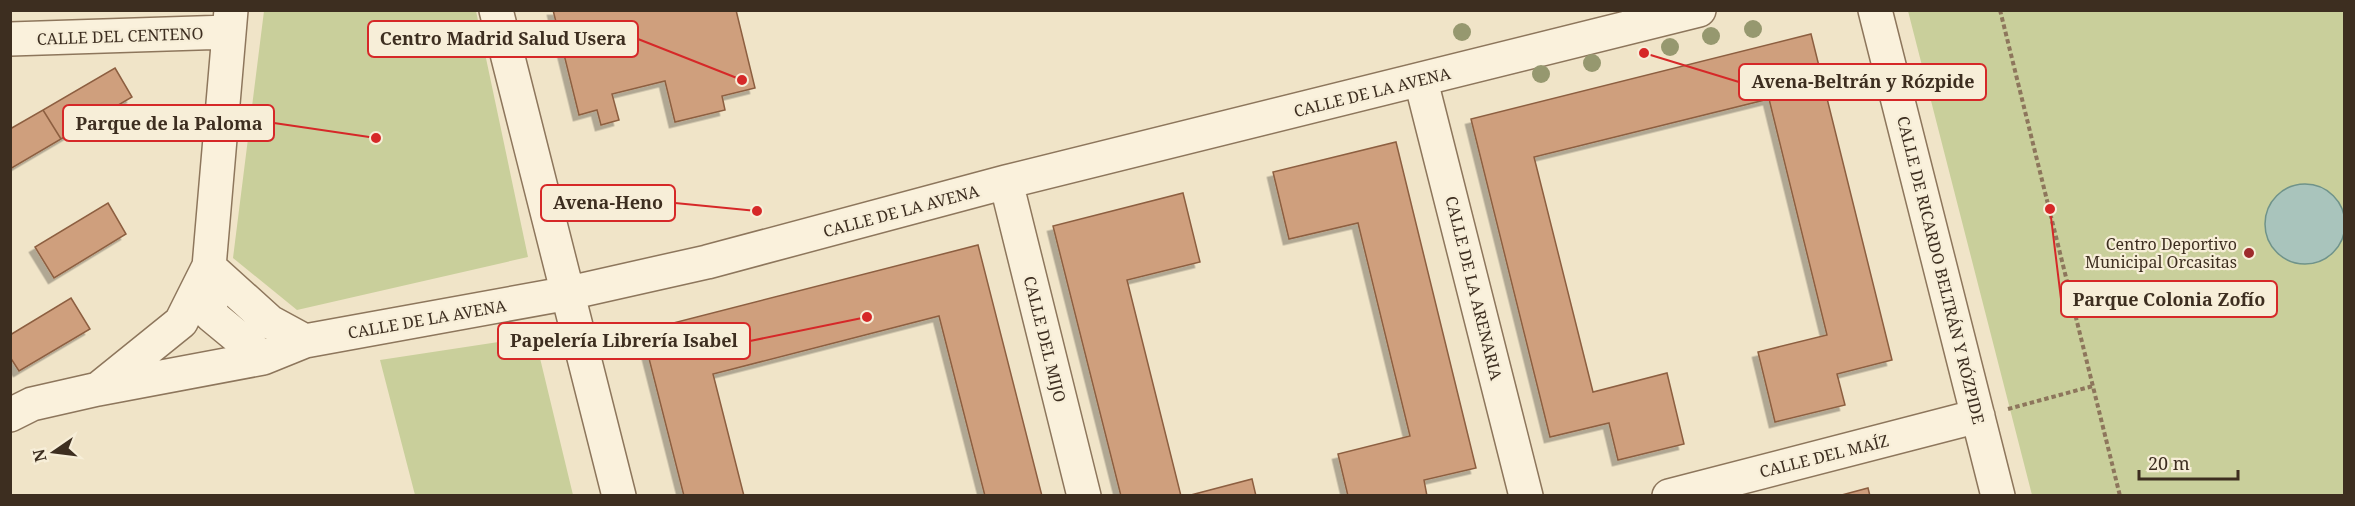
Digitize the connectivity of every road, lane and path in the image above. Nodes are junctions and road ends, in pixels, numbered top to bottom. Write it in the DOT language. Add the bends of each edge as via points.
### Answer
graph roads {
  1 [pos="496,10"];
  2 [pos="1699,10"];
  3 [pos="1875,10"];
  4 [pos="2000,10"];
  5 [pos="230,21"];
  6 [pos="10,39"];
  7 [pos="1421,81"];
  8 [pos="1006,182"];
  9 [pos="208,267"];
  10 [pos="568,293"];
  11 [pos="305,341"];
  12 [pos="263,358"];
  13 [pos="2093,386"];
  14 [pos="98,389"];
  15 [pos="10,415"];
  16 [pos="1978,416"];
  17 [pos="619,495"];
  18 [pos="1084,495"];
  19 [pos="1526,495"];
  20 [pos="1670,495"];
  21 [pos="1998,495"];
  22 [pos="2120,495"];
  1 -- 10 [label="street"];
  2 -- 7 [label="street, CALLE DE LA AVENA"];
  3 -- 16 [label="street, CALLE DE RICARDO BELTRÁN Y RÓZPIDE"];
  4 -- 13 [label="path"];
  5 -- 6 [label="street, CALLE DEL CENTENO"];
  5 -- 9 [label="street"];
  7 -- 8 [label="street, CALLE DE LA AVENA"];
  7 -- 19 [label="street, CALLE DE LA ARENARIA"];
  8 -- 10 [label="street, CALLE DE LA AVENA" via="707,262"];
  8 -- 18 [label="street, CALLE DEL MIJO"];
  9 -- 11 [label="street" via="270,322"];
  9 -- 12 [label="street" via="211,315"];
  9 -- 14 [label="street" via="181,322"];
  10 -- 11 [label="street, CALLE DE LA AVENA"];
  10 -- 17 [label="street"];
  11 -- 12 [label="street, CALLE DE LA AVENA"];
  12 -- 14 [label="street, CALLE DE LA AVENA"];
  13 -- 16 [label="path"];
  13 -- 22 [label="path"];
  14 -- 15 [label="street, CALLE DE LA AVENA" via="32,404"];
  16 -- 20 [label="street, CALLE DEL MAÍZ"];
  16 -- 21 [label="street, CALLE DE RICARDO BELTRÁN Y RÓZPIDE"];
}
